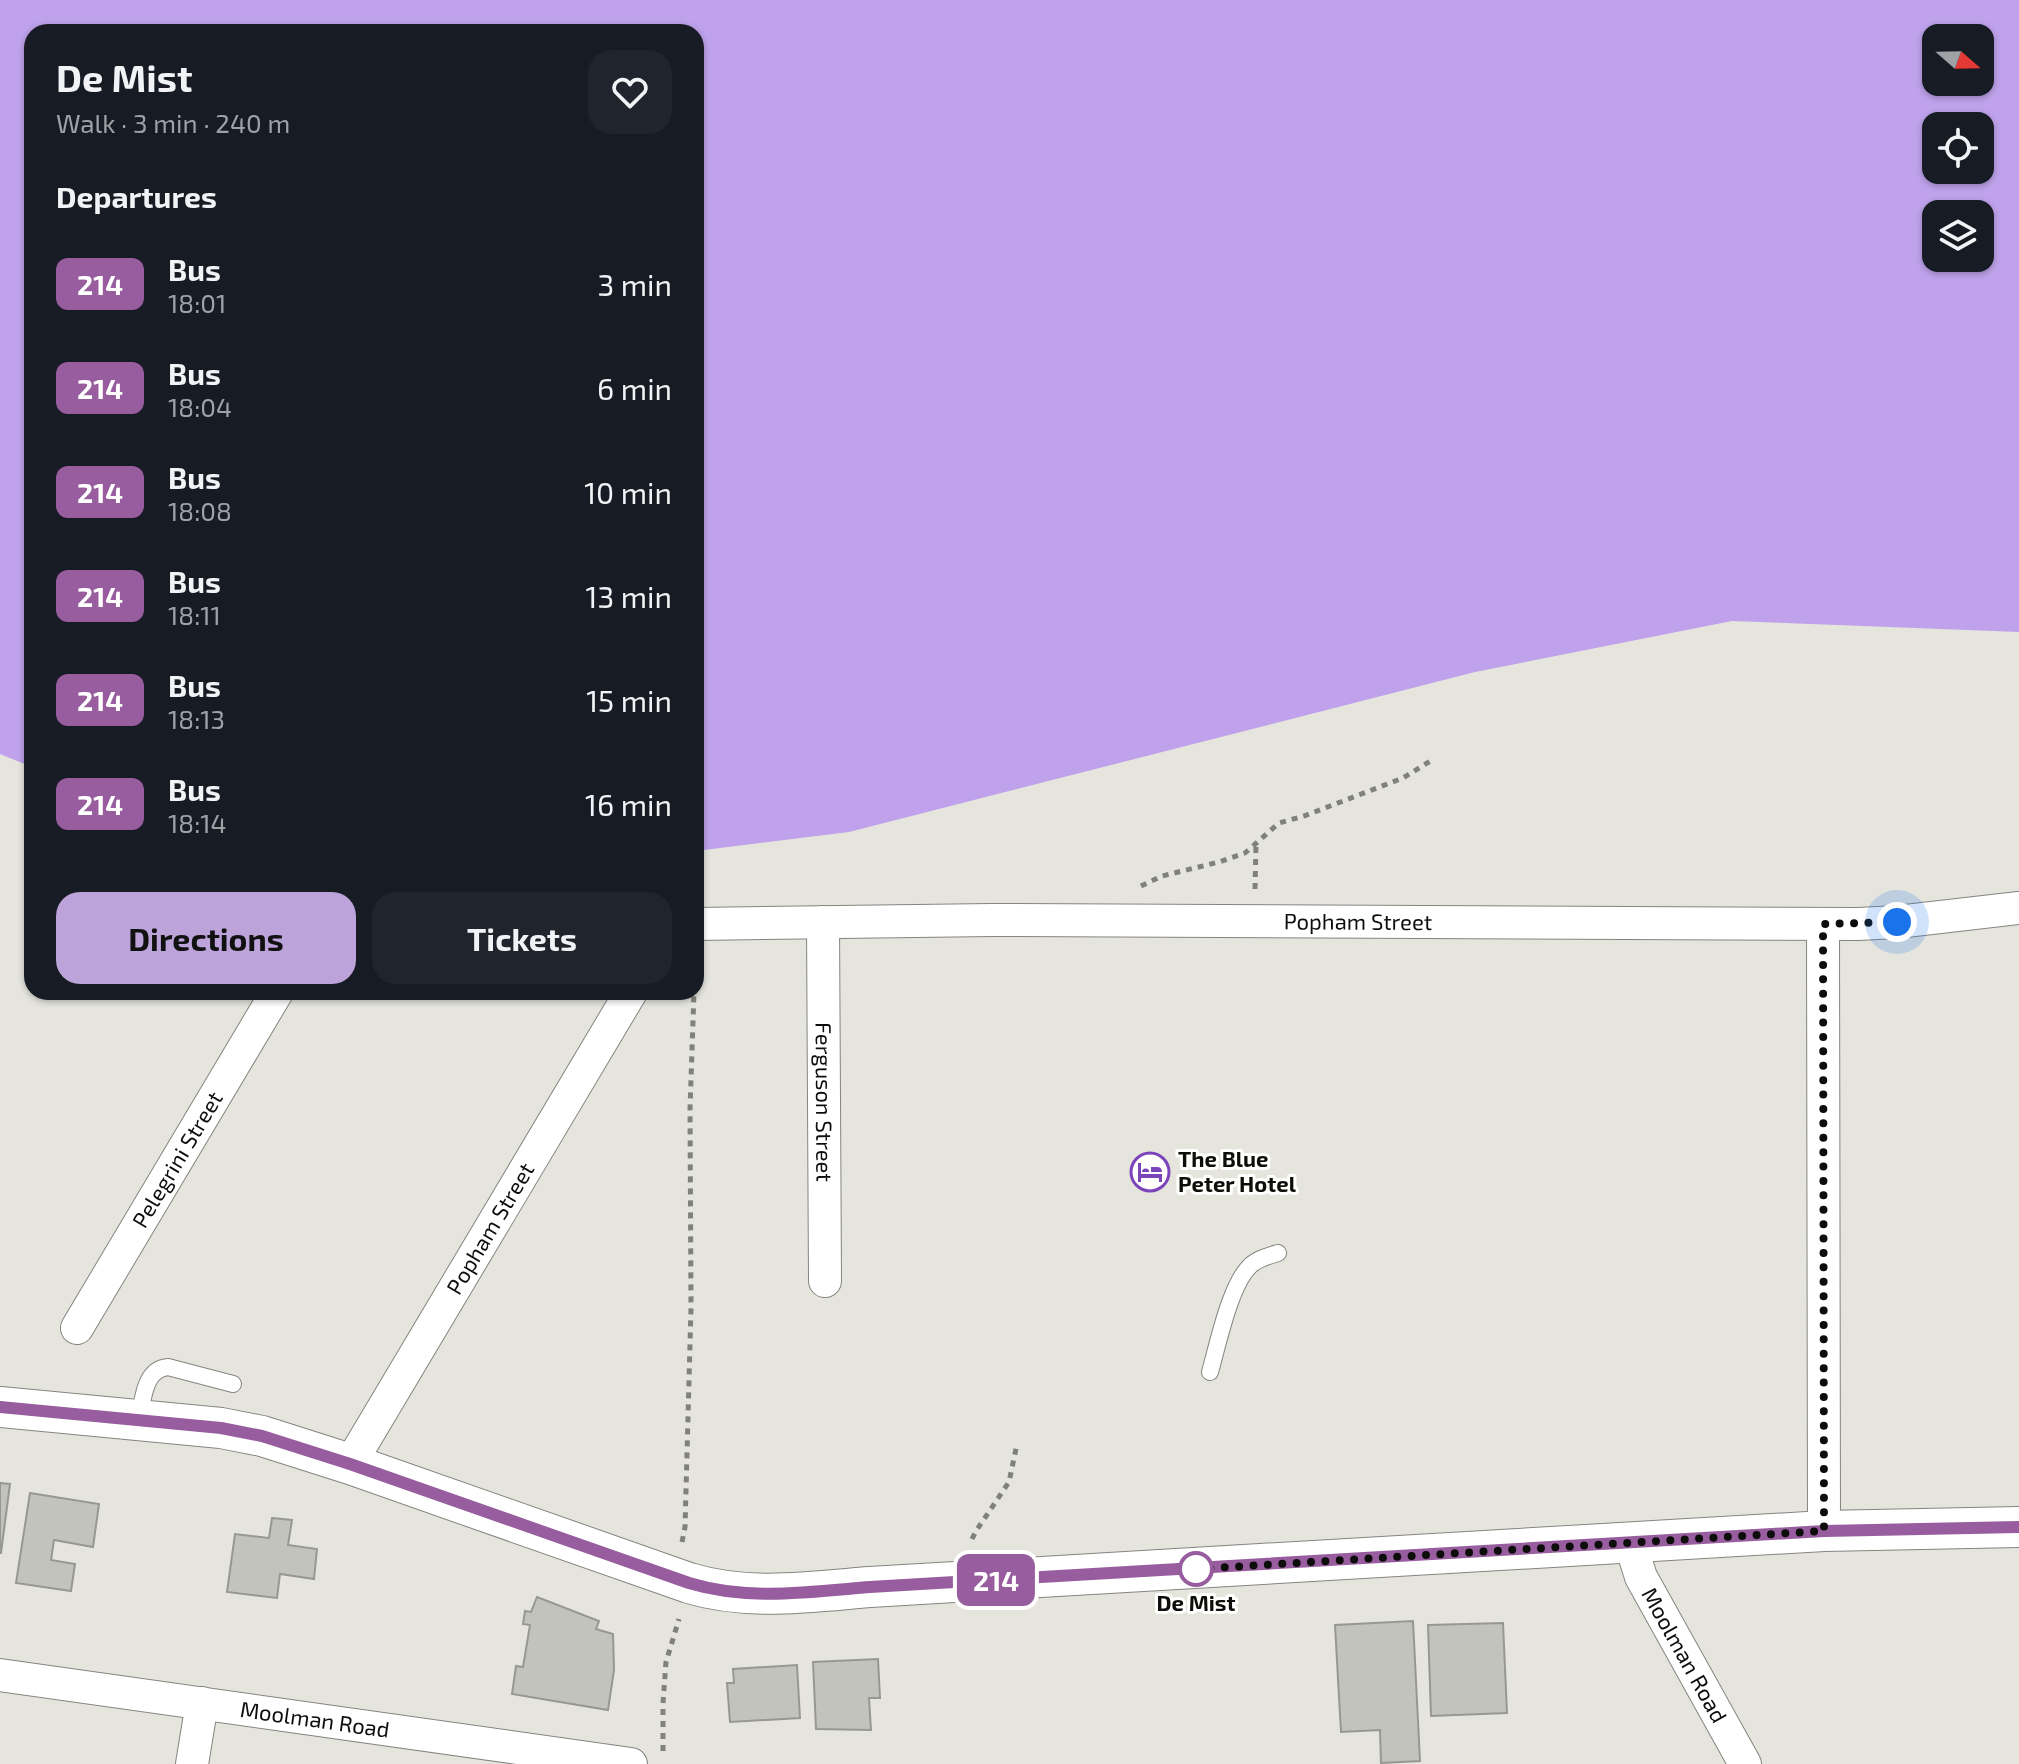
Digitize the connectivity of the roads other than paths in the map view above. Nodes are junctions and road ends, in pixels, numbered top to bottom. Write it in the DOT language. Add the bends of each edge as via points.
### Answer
graph roads {
  1 [pos="2019,908"];
  2 [pos="823,922"];
  3 [pos="704,924"];
  4 [pos="1823,924"];
  5 [pos="272,1000"];
  6 [pos="626,1000"];
  7 [pos="1278,1253"];
  8 [pos="825,1281"];
  9 [pos="77,1328"];
  10 [pos="1210,1372"];
  11 [pos="233,1384"];
  12 [pos="0,1407"];
  13 [pos="139,1419"];
  14 [pos="350,1464"];
  15 [pos="2019,1527"];
  16 [pos="1824,1531"];
  17 [pos="1630,1542"];
  18 [pos="0,1675"];
  19 [pos="202,1703"];
  20 [pos="471,1752"];
  21 [pos="192,1764"];
  22 [pos="631,1764"];
  23 [pos="1745,1764"];
  1 -- 4 [label="street, Popham Street" via="1897,922"];
  2 -- 3 [label="street, Popham Street"];
  2 -- 4 [label="street, Popham Street"];
  2 -- 8 [label="street, Ferguson Street"];
  4 -- 16 [label="street"];
  5 -- 9 [label="street, Pelegrini Street"];
  6 -- 14 [label="street, Popham Street"];
  7 -- 10 [label="lane" via="1242,1275"];
  11 -- 13 [label="lane" via="159,1367 149,1377"];
  12 -- 13 [label="street"];
  13 -- 14 [label="street" via="252,1433"];
  14 -- 17 [label="street" via="689,1583 752,1594"];
  15 -- 16 [label="street"];
  16 -- 17 [label="street"];
  17 -- 23 [label="street, Moolman Road" via="1641,1577"];
  18 -- 19 [label="street, Moolman Road"];
  19 -- 20 [label="street, Moolman Road"];
  19 -- 21 [label="street"];
  20 -- 22 [label="street, Moolman Road"];
}
